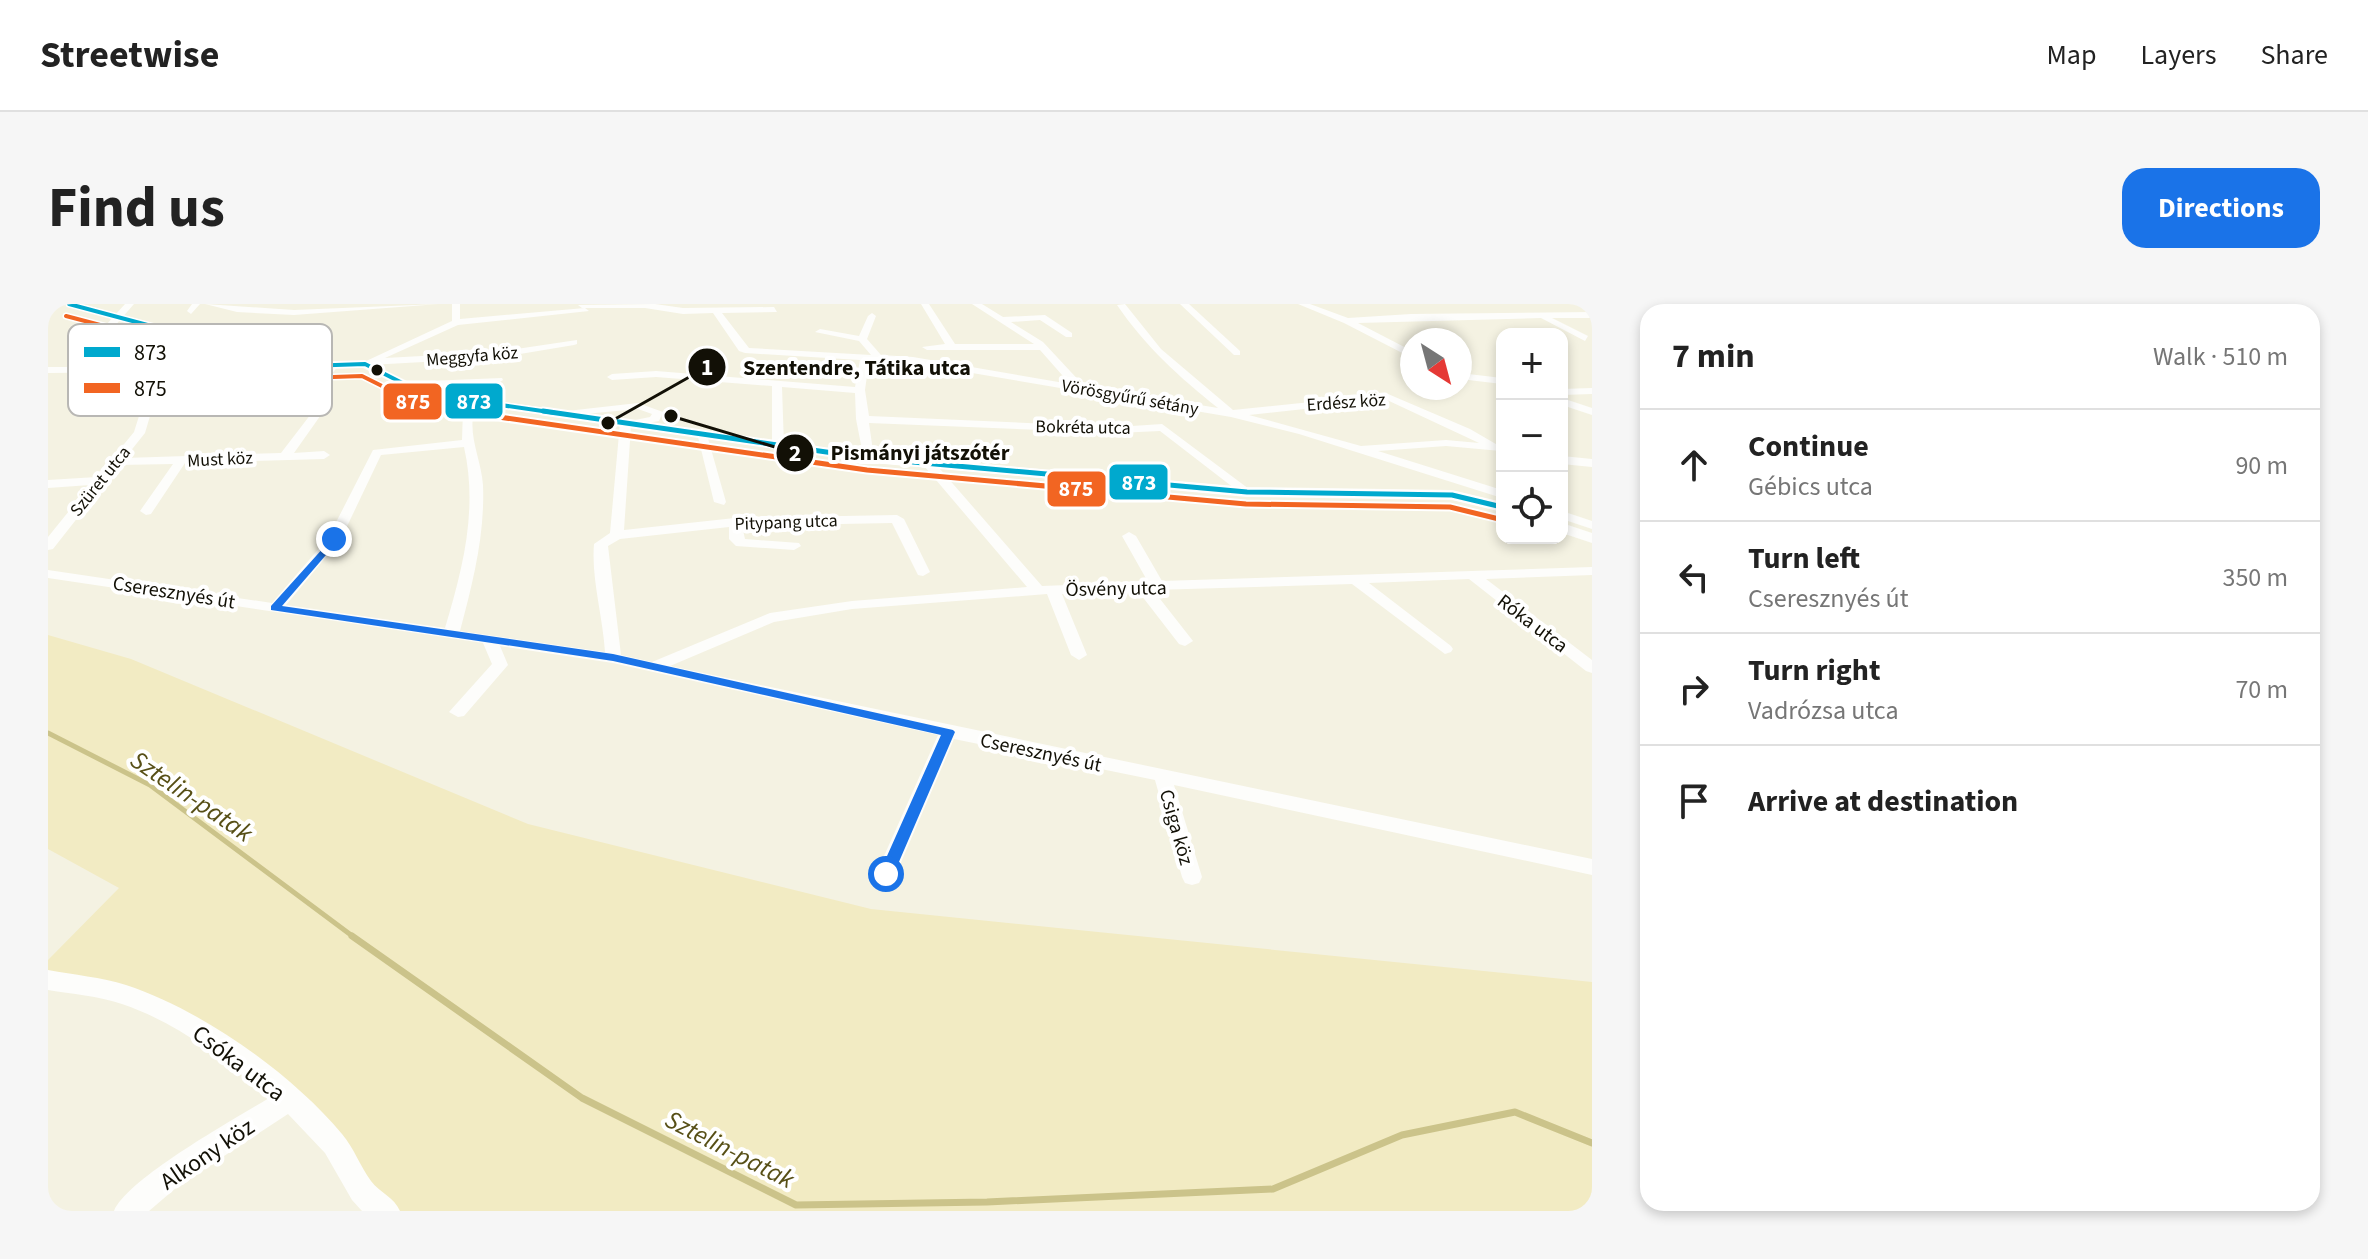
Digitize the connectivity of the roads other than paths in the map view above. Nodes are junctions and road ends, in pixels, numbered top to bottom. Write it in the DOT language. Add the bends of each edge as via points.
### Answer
graph roads {
  1 [pos="69,304"];
  2 [pos="130,304"];
  3 [pos="209,304"];
  4 [pos="412,304"];
  5 [pos="435,304"];
  6 [pos="456,304"];
  7 [pos="925,304"];
  8 [pos="976,304"];
  9 [pos="1184,304"];
  10 [pos="1302,304"];
  11 [pos="1584,304"];
  12 [pos="1121,305"];
  13 [pos="736,307"];
  14 [pos="1592,308"];
  15 [pos="585,310"];
  16 [pos="774,310"];
  17 [pos="716,311"];
  18 [pos="1592,315"];
  19 [pos="872,316"];
  20 [pos="1543,317"];
  21 [pos="118,319"];
  22 [pos="1000,320"];
  23 [pos="1347,321"];
  24 [pos="456,322"];
  25 [pos="113,324"];
  26 [pos="139,324"];
  27 [pos="820,332"];
  28 [pos="1069,335"];
  29 [pos="1585,338"];
  30 [pos="862,339"];
  31 [pos="574,342"];
  32 [pos="951,346"];
  33 [pos="927,347"];
  34 [pos="1043,347"];
  35 [pos="1400,349"];
  36 [pos="1237,353"];
  37 [pos="877,356"];
  38 [pos="865,357"];
  39 [pos="367,363"];
  40 [pos="332,364"];
  41 [pos="335,364"];
  42 [pos="332,368"];
  43 [pos="48,370"];
  44 [pos="68,371"];
  45 [pos="1472,377"];
  46 [pos="498,380"];
  47 [pos="1496,380"];
  48 [pos="777,384"];
  49 [pos="402,385"];
  50 [pos="616,388"];
  51 [pos="1080,388"];
  52 [pos="860,390"];
  53 [pos="1592,391"];
  54 [pos="1568,392"];
  55 [pos="424,394"];
  56 [pos="474,401"];
  57 [pos="1568,403"];
  58 [pos="435,409"];
  59 [pos="1592,412"];
  60 [pos="567,414"];
  61 [pos="1231,414"];
  62 [pos="144,416"];
  63 [pos="315,416"];
  64 [pos="861,419"];
  65 [pos="630,423"];
  66 [pos="701,435"];
  67 [pos="466,443"];
  68 [pos="778,446"];
  69 [pos="1496,448"];
  70 [pos="1354,450"];
  71 [pos="1496,450"];
  72 [pos="324,455"];
  73 [pos="285,456"];
  74 [pos="868,458"];
  75 [pos="181,461"];
  76 [pos="1568,461"];
  77 [pos="116,462"];
  78 [pos="1592,463"];
  79 [pos="929,464"];
  80 [pos="99,481"];
  81 [pos="48,484"];
  82 [pos="1247,492"];
  83 [pos="1496,492"];
  84 [pos="720,502"];
  85 [pos="1496,506"];
  86 [pos="146,511"];
  87 [pos="1568,517"];
  88 [pos="735,522"];
  89 [pos="1592,525"];
  90 [pos="1568,530"];
  91 [pos="617,535"];
  92 [pos="1129,536"];
  93 [pos="1592,538"];
  94 [pos="48,546"];
  95 [pos="794,546"];
  96 [pos="1592,571"];
  97 [pos="923,572"];
  98 [pos="48,574"];
  99 [pos="1474,577"];
  100 [pos="1355,579"];
  101 [pos="1151,588"];
  102 [pos="1046,590"];
  103 [pos="275,608"];
  104 [pos="451,634"];
  105 [pos="490,641"];
  106 [pos="1185,641"];
  107 [pos="1445,649"];
  108 [pos="1079,655"];
  109 [pos="613,658"];
  110 [pos="651,668"];
  111 [pos="1592,668"];
  112 [pos="458,712"];
  113 [pos="948,732"];
  114 [pos="1163,777"];
  115 [pos="1592,867"];
  116 [pos="886,874"];
  117 [pos="1192,877"];
  118 [pos="48,980"];
  119 [pos="289,1099"];
  120 [pos="128,1211"];
  121 [pos="386,1211"];
  1 -- 21 [label="street"];
  2 -- 21 [label="street"];
  3 -- 4 [label="street" via="317,312"];
  4 -- 5 [label="street"];
  6 -- 24 [label="street"];
  7 -- 32 [label="street"];
  8 -- 22 [label="street"];
  9 -- 36 [label="street"];
  10 -- 23 [label="street"];
  11 -- 14 [label="street"];
  12 -- 61 [label="street" via="1169,364"];
  13 -- 16 [label="street"];
  13 -- 17 [label="street"];
  15 -- 17 [label="street" via="645,305"];
  15 -- 24 [label="street"];
  17 -- 38 [label="street, Vörösgyűrű sétány" via="748,351"];
  18 -- 20 [label="street"];
  19 -- 30 [label="street"];
  20 -- 23 [label="street"];
  20 -- 29 [label="street"];
  21 -- 25 [label="street"];
  21 -- 26 [label="street"];
  22 -- 28 [label="street" via="1042,317"];
  22 -- 34 [label="street"];
  23 -- 35 [label="street"];
  24 -- 39 [label="street"];
  27 -- 30 [label="street"];
  30 -- 37 [label="street"];
  31 -- 39 [label="street, Meggyfa köz" via="496,355"];
  32 -- 33 [label="street"];
  32 -- 34 [label="street"];
  34 -- 51 [label="street"];
  37 -- 38 [label="street, Vörösgyűrű sétány"];
  37 -- 51 [label="street, Vörösgyűrű sétány"];
  38 -- 52 [label="street"];
  39 -- 41 [label="street"];
  39 -- 49 [label="street"];
  40 -- 41 [label="street"];
  41 -- 42 [label="street"];
  43 -- 44 [label="street"];
  45 -- 47 [label="street"];
  46 -- 49 [label="street"];
  48 -- 50 [label="street" via="656,374"];
  48 -- 52 [label="street"];
  48 -- 68 [label="street"];
  49 -- 55 [label="street"];
  50 -- 60 [label="street"];
  50 -- 65 [label="street" via="658,412 655,419"];
  51 -- 61 [label="street, Vörösgyűrű sétány"];
  52 -- 64 [label="street"];
  53 -- 54 [label="street"];
  55 -- 56 [label="street"];
  55 -- 58 [label="street"];
  56 -- 60 [label="street"];
  56 -- 67 [label="street" via="468,409"];
  57 -- 59 [label="street"];
  60 -- 65 [label="street"];
  61 -- 69 [label="street, Erdész köz" via="1388,397"];
  61 -- 70 [label="street, Vörösgyűrű sétány"];
  62 -- 77 [label="street, Szüret utca" via="139,433"];
  63 -- 73 [label="street"];
  64 -- 74 [label="street"];
  64 -- 82 [label="street, Bokréta utca" via="1085,429 1162,427"];
  65 -- 66 [label="street"];
  65 -- 91 [label="street"];
  66 -- 68 [label="street"];
  66 -- 84 [label="street"];
  67 -- 103 [label="street" via="377,452 334,539"];
  67 -- 104 [label="street" via="476,474 474,554"];
  68 -- 74 [label="street"];
  70 -- 71 [label="street" via="1446,443"];
  70 -- 83 [label="street, Vörösgyűrű sétány"];
  72 -- 73 [label="street, Must köz"];
  73 -- 75 [label="street, Must köz"];
  74 -- 79 [label="street"];
  75 -- 77 [label="street, Must köz"];
  75 -- 86 [label="street"];
  76 -- 78 [label="street"];
  77 -- 80 [label="street, Szüret utca"];
  79 -- 82 [label="street"];
  79 -- 102 [label="street"];
  80 -- 81 [label="street"];
  80 -- 94 [label="street, Szüret utca"];
  82 -- 85 [label="street" via="1452,495"];
  87 -- 89 [label="street"];
  88 -- 91 [label="street, Pitypang utca"];
  88 -- 95 [label="street" via="741,543"];
  88 -- 97 [label="street, Pitypang utca" via="897,519"];
  90 -- 93 [label="street"];
  91 -- 109 [label="street" via="601,544 600,558"];
  92 -- 101 [label="street"];
  96 -- 99 [label="street, Ösvény utca"];
  98 -- 103 [label="street, Cseresznyés út"];
  99 -- 100 [label="street, Ösvény utca"];
  99 -- 111 [label="street, Róka utca"];
  100 -- 101 [label="street, Ösvény utca"];
  100 -- 107 [label="street"];
  101 -- 102 [label="street, Ösvény utca"];
  101 -- 106 [label="street"];
  102 -- 108 [label="street"];
  102 -- 110 [label="street, Ösvény utca" via="852,605 770,618"];
  103 -- 104 [label="street, Cseresznyés út"];
  104 -- 105 [label="street, Cseresznyés út"];
  105 -- 109 [label="street, Cseresznyés út"];
  105 -- 112 [label="street" via="500,665"];
  109 -- 110 [label="street, Cseresznyés út"];
  110 -- 113 [label="street, Cseresznyés út"];
  113 -- 114 [label="street, Cseresznyés út"];
  113 -- 116 [label="street"];
  114 -- 115 [label="street, Cseresznyés út"];
  114 -- 117 [label="street, Csiga köz"];
  118 -- 119 [label="street, Csóka utca" via="128,995 199,1030"];
  119 -- 120 [label="street, Alkony köz" via="168,1178"];
  119 -- 121 [label="street, Csóka utca" via="334,1145 356,1183"];
}
